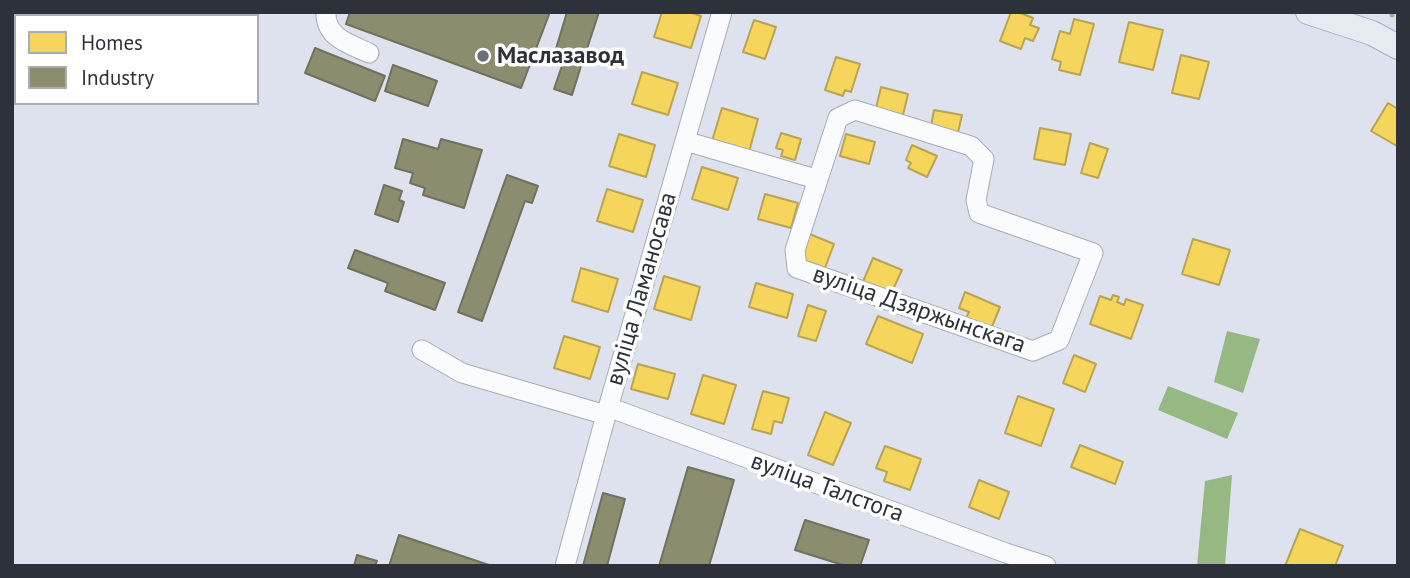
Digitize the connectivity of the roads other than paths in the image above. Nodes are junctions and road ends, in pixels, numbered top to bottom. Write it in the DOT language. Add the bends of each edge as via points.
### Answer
graph roads {
  1 [pos="326,12"];
  2 [pos="722,12"];
  3 [pos="1308,12"];
  4 [pos="1398,47"];
  5 [pos="369,53"];
  6 [pos="685,141"];
  7 [pos="817,179"];
  8 [pos="422,350"];
  9 [pos="607,411"];
  10 [pos="1003,560"];
  11 [pos="565,566"];
  12 [pos="1046,566"];
  1 -- 5 [label="street" via="335,37"];
  2 -- 6 [label="street, вуліца Ламаносава"];
  3 -- 4 [label="main road" via="1372,33"];
  6 -- 7 [label="street"];
  6 -- 9 [label="street, вуліца Ламаносава"];
  7 -- 7 [label="street, вуліца Дзяржынскага" via="838,118 855,110 971,146 984,159 976,200 979,213 1093,253 1059,340 1033,351 797,268 795,250"];
  8 -- 9 [label="street, вуліца Талстога" via="462,373"];
  9 -- 10 [label="street, вуліца Талстога"];
  9 -- 11 [label="street, вуліца Ламаносава"];
  10 -- 12 [label="street, вуліца Талстога"];
}
